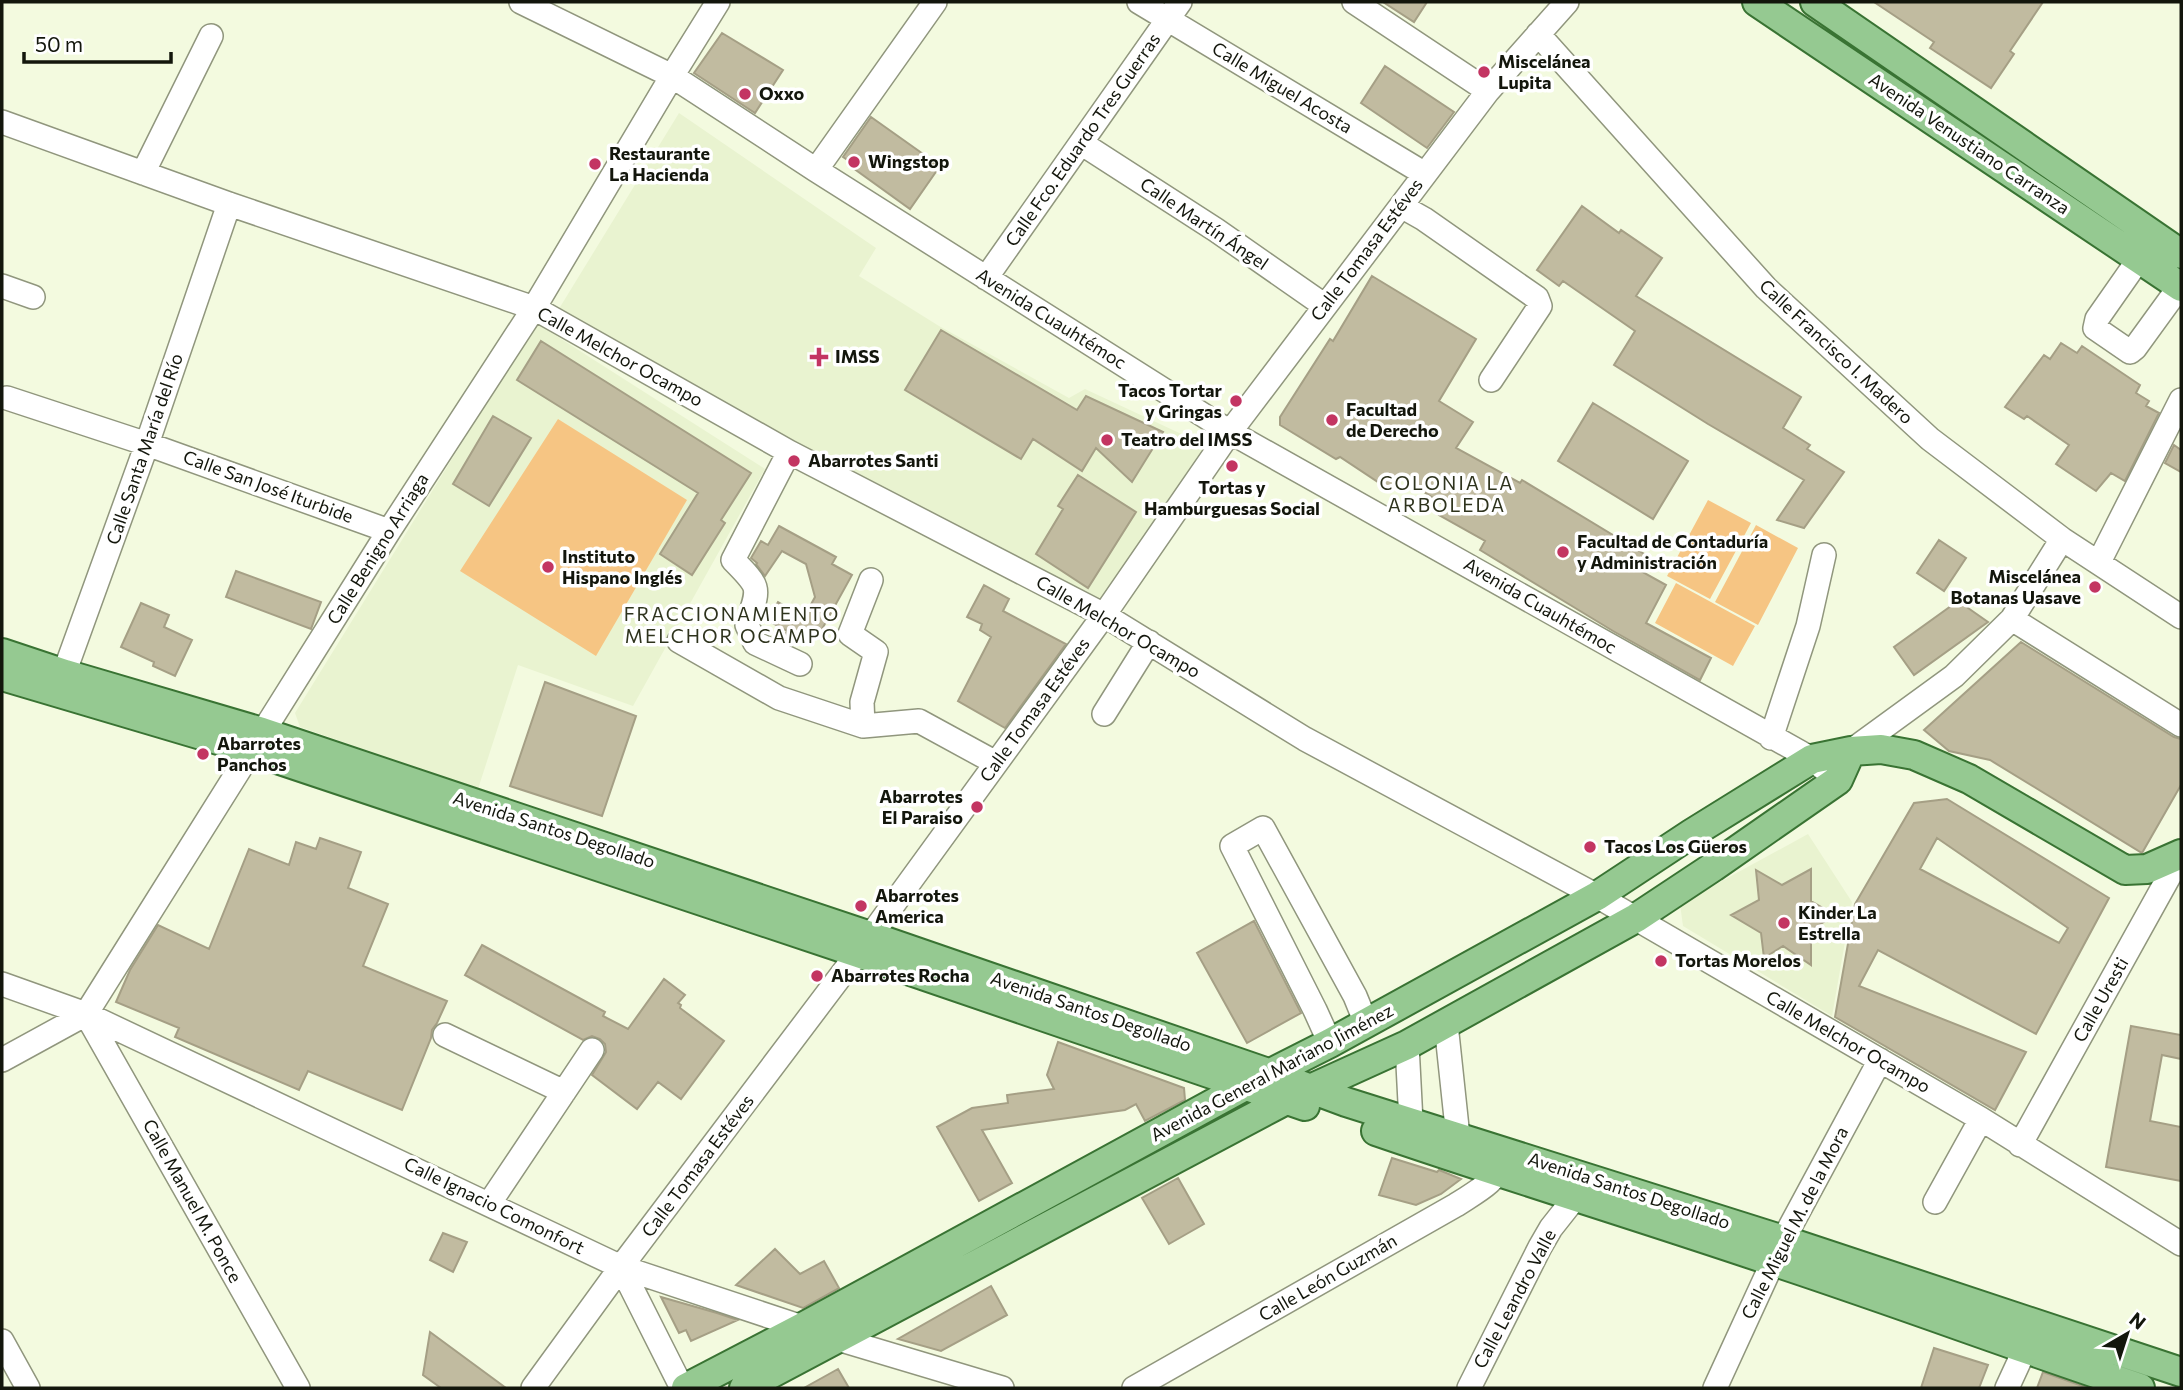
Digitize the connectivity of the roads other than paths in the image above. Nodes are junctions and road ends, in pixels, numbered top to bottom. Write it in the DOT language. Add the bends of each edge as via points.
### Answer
graph roads {
  1 [pos="521,2"];
  2 [pos="718,2"];
  3 [pos="935,2"];
  4 [pos="1139,2"];
  5 [pos="1354,2"];
  6 [pos="1567,2"];
  7 [pos="1757,2"];
  8 [pos="1815,2"];
  9 [pos="1174,11"];
  10 [pos="1538,34"];
  11 [pos="211,36"];
  12 [pos="672,76"];
  13 [pos="1488,92"];
  14 [pos="2,122"];
  15 [pos="1082,143"];
  16 [pos="816,170"];
  17 [pos="143,173"];
  18 [pos="1425,174"];
  19 [pos="229,204"];
  20 [pos="1401,206"];
  21 [pos="2181,254"];
  22 [pos="2139,259"];
  23 [pos="986,278"];
  24 [pos="2,286"];
  25 [pos="2180,286"];
  26 [pos="33,297"];
  27 [pos="1325,306"];
  28 [pos="534,308"];
  29 [pos="1491,380"];
  30 [pos="8,397"];
  31 [pos="2181,400"];
  32 [pos="1230,432"];
  33 [pos="148,444"];
  34 [pos="789,452"];
  35 [pos="389,531"];
  36 [pos="2062,539"];
  37 [pos="1824,555"];
  38 [pos="2099,562"];
  39 [pos="871,580"];
  40 [pos="1104,615"];
  41 [pos="2181,617"];
  42 [pos="2012,619"];
  43 [pos="679,642"];
  44 [pos="1149,642"];
  45 [pos="2,653"];
  46 [pos="800,664"];
  47 [pos="2,676"];
  48 [pos="61,684"];
  49 [pos="1104,714"];
  50 [pos="2181,725"];
  51 [pos="863,726"];
  52 [pos="1772,738"];
  53 [pos="257,742"];
  54 [pos="1851,751"];
  55 [pos="1812,759"];
  56 [pos="996,763"];
  57 [pos="1838,780"];
  58 [pos="1691,834"];
  59 [pos="2181,855"];
  60 [pos="1713,867"];
  61 [pos="1597,896"];
  62 [pos="1636,918"];
  63 [pos="864,945"];
  64 [pos="2,984"];
  65 [pos="86,1014"];
  66 [pos="1366,1023"];
  67 [pos="1446,1024"];
  68 [pos="445,1035"];
  69 [pos="1330,1043"];
  70 [pos="1407,1045"];
  71 [pos="592,1050"];
  72 [pos="2,1060"];
  73 [pos="1880,1060"];
  74 [pos="1271,1074"];
  75 [pos="1245,1086"];
  76 [pos="564,1092"];
  77 [pos="1298,1094"];
  78 [pos="1981,1119"];
  79 [pos="1411,1122"];
  80 [pos="1458,1137"];
  81 [pos="2020,1145"];
  82 [pos="1504,1163"];
  83 [pos="1583,1188"];
  84 [pos="1935,1202"];
  85 [pos="489,1204"];
  86 [pos="2181,1244"];
  87 [pos="1778,1250"];
  88 [pos="621,1267"];
  89 [pos="803,1327"];
  90 [pos="838,1339"];
  91 [pos="2,1341"];
  92 [pos="2021,1349"];
  93 [pos="2181,1371"];
  94 [pos="28,1388"];
  95 [pos="298,1388"];
  96 [pos="533,1388"];
  97 [pos="684,1388"];
  98 [pos="744,1388"];
  99 [pos="1002,1388"];
  100 [pos="1134,1388"];
  101 [pos="1469,1388"];
  102 [pos="1715,1388"];
  103 [pos="2007,1388"];
  104 [pos="2140,1388"];
  105 [pos="2177,1388"];
  1 -- 12 [label="street, Avenida Cuauhtémoc"];
  2 -- 12 [label="street, Calle Benigno Arriaga"];
  3 -- 16 [label="street"];
  4 -- 9 [label="street, Calle Miguel Acosta"];
  5 -- 13 [label="street"];
  6 -- 10 [label="street, Calle Tomasa Estéves"];
  7 -- 22 [label="main road, Avenida Venustiano Carranza"];
  8 -- 21 [label="main road, Avenida Venustiano Carranza"];
  9 -- 15 [label="street, Calle Fco. Eduardo Tres Guerras"];
  9 -- 18 [label="street, Calle Miguel Acosta"];
  10 -- 13 [label="street, Calle Tomasa Estéves"];
  10 -- 36 [label="street, Calle Francisco I. Madero" via="1766,288 1930,439"];
  11 -- 17 [label="street"];
  12 -- 16 [label="street, Avenida Cuauhtémoc"];
  12 -- 28 [label="street, Calle Benigno Arriaga"];
  13 -- 18 [label="street, Calle Tomasa Estéves"];
  14 -- 17 [label="street, Calle Melchor Ocampo"];
  15 -- 23 [label="street, Calle Fco. Eduardo Tres Guerras"];
  15 -- 27 [label="street, Calle Martín Ángel"];
  16 -- 23 [label="street, Avenida Cuauhtémoc"];
  17 -- 19 [label="street, Calle Melchor Ocampo"];
  18 -- 20 [label="street, Calle Tomasa Estéves"];
  19 -- 28 [label="street, Calle Melchor Ocampo"];
  19 -- 33 [label="street, Calle Santa María del Río"];
  20 -- 27 [label="street, Calle Tomasa Estéves"];
  20 -- 29 [label="street" via="1537,299 1540,306"];
  22 -- 25 [label="main road, Avenida Venustiano Carranza"];
  22 -- 25 [label="street" via="2095,328 2130,352"];
  23 -- 32 [label="street, Avenida Cuauhtémoc"];
  24 -- 26 [label="street"];
  27 -- 32 [label="street, Calle Tomasa Estéves"];
  28 -- 34 [label="street, Calle Melchor Ocampo"];
  28 -- 35 [label="street, Calle Benigno Arriaga"];
  30 -- 33 [label="street, Calle San José Iturbide"];
  31 -- 38 [label="street"];
  32 -- 40 [label="street, Calle Tomasa Estéves"];
  32 -- 52 [label="street, Avenida Cuauhtémoc"];
  33 -- 35 [label="street, Calle San José Iturbide"];
  33 -- 48 [label="street, Calle Santa María del Río"];
  34 -- 40 [label="street, Calle Melchor Ocampo"];
  34 -- 46 [label="street" via="733,560 753,580 757,596 747,625 755,643"];
  35 -- 53 [label="street, Calle Benigno Arriaga"];
  36 -- 38 [label="street, Calle Francisco I. Madero"];
  36 -- 42 [label="street, Avenida General Mariano Jiménez"];
  37 -- 52 [label="street" via="1808,626"];
  38 -- 41 [label="street, Calle Francisco I. Madero"];
  39 -- 51 [label="street" via="850,634 876,652 862,702"];
  40 -- 44 [label="street, Calle Melchor Ocampo"];
  40 -- 56 [label="street, Calle Tomasa Estéves"];
  42 -- 50 [label="street"];
  42 -- 54 [label="street, Avenida General Mariano Jiménez" via="1954,676"];
  43 -- 51 [label="street" via="779,698"];
  44 -- 49 [label="street"];
  44 -- 61 [label="street, Calle Melchor Ocampo" via="1306,738"];
  45 -- 48 [label="main road, Avenida Santos Degollado"];
  47 -- 48 [label="main road, Avenida Santos Degollado"];
  48 -- 53 [label="main road, Avenida Santos Degollado"];
  51 -- 56 [label="street" via="919,721"];
  52 -- 55 [label="street, Avenida Cuauhtémoc"];
  53 -- 63 [label="main road, Avenida Santos Degollado"];
  53 -- 65 [label="street, Calle Benigno Arriaga"];
  54 -- 55 [label="main road, Avenida General Mariano Jiménez"];
  54 -- 57 [label="main road, Avenida General Mariano Jiménez"];
  54 -- 59 [label="main road" via="1881,749 1914,755 1969,779 2126,870 2147,869"];
  55 -- 57 [label="street, Avenida Cuauhtémoc"];
  55 -- 58 [label="main road, Avenida General Mariano Jiménez"];
  56 -- 63 [label="street, Calle Tomasa Estéves"];
  57 -- 60 [label="main road, Avenida General Mariano Jiménez"];
  58 -- 60 [label="main road"];
  58 -- 61 [label="main road, Avenida General Mariano Jiménez"];
  59 -- 81 [label="street, Calle Uresti"];
  60 -- 62 [label="main road, Avenida General Mariano Jiménez"];
  61 -- 62 [label="street, Calle Melchor Ocampo"];
  61 -- 66 [label="main road, Avenida General Mariano Jiménez"];
  62 -- 67 [label="main road, Avenida General Mariano Jiménez"];
  62 -- 73 [label="street, Calle Melchor Ocampo"];
  63 -- 74 [label="main road, Avenida Santos Degollado"];
  63 -- 75 [label="main road, Avenida Santos Degollado"];
  63 -- 88 [label="street, Calle Tomasa Estéves"];
  64 -- 65 [label="street, Calle Ignacio Comonfort"];
  65 -- 72 [label="street, Calle Benigno Arriaga"];
  65 -- 85 [label="street, Calle Ignacio Comonfort"];
  65 -- 95 [label="street, Calle Manuel M. Ponce"];
  66 -- 69 [label="main road, Avenida General Mariano Jiménez"];
  66 -- 69 [label="street" via="1263,828 1232,846"];
  67 -- 70 [label="main road, Avenida General Mariano Jiménez"];
  67 -- 80 [label="street"];
  68 -- 76 [label="street"];
  69 -- 74 [label="main road, Avenida General Mariano Jiménez"];
  70 -- 77 [label="main road, Avenida General Mariano Jiménez"];
  70 -- 79 [label="street"];
  71 -- 76 [label="street"];
  73 -- 78 [label="street, Calle Melchor Ocampo"];
  73 -- 87 [label="street, Calle Miguel M. de la Mora"];
  74 -- 75 [label="main road, Avenida General Mariano Jiménez"];
  74 -- 77 [label="main road, Avenida Santos Degollado"];
  75 -- 77 [label="main road, Avenida Santos Degollado"];
  75 -- 89 [label="main road, Avenida General Mariano Jiménez"];
  76 -- 85 [label="street"];
  77 -- 79 [label="main road, Avenida Santos Degollado" via="1346,1102"];
  77 -- 82 [label="main road, Avenida Santos Degollado"];
  77 -- 90 [label="main road, Avenida General Mariano Jiménez"];
  78 -- 81 [label="street, Calle Melchor Ocampo"];
  78 -- 84 [label="street"];
  79 -- 80 [label="main road, Avenida Santos Degollado"];
  80 -- 82 [label="main road, Avenida Santos Degollado"];
  81 -- 86 [label="street, Calle Melchor Ocampo"];
  82 -- 83 [label="main road, Avenida Santos Degollado"];
  82 -- 100 [label="street, Calle León Guzmán" via="1485,1187 1456,1205"];
  83 -- 87 [label="main road, Avenida Santos Degollado"];
  83 -- 101 [label="street, Calle Leandro Valle" via="1540,1247"];
  85 -- 88 [label="street, Calle Ignacio Comonfort"];
  87 -- 92 [label="main road, Avenida Santos Degollado"];
  87 -- 93 [label="main road, Avenida Santos Degollado"];
  87 -- 102 [label="street, Calle Miguel M. de la Mora"];
  88 -- 89 [label="street, Calle Ignacio Comonfort"];
  88 -- 96 [label="street, Calle Tomasa Estéves"];
  88 -- 97 [label="street"];
  89 -- 90 [label="street, Calle Ignacio Comonfort"];
  89 -- 97 [label="main road, Avenida General Mariano Jiménez"];
  90 -- 98 [label="main road, Avenida General Mariano Jiménez"];
  90 -- 99 [label="street, Calle Ignacio Comonfort"];
  91 -- 94 [label="street"];
  92 -- 103 [label="street"];
  92 -- 104 [label="main road, Avenida Santos Degollado"];
  93 -- 105 [label="main road"];
}
